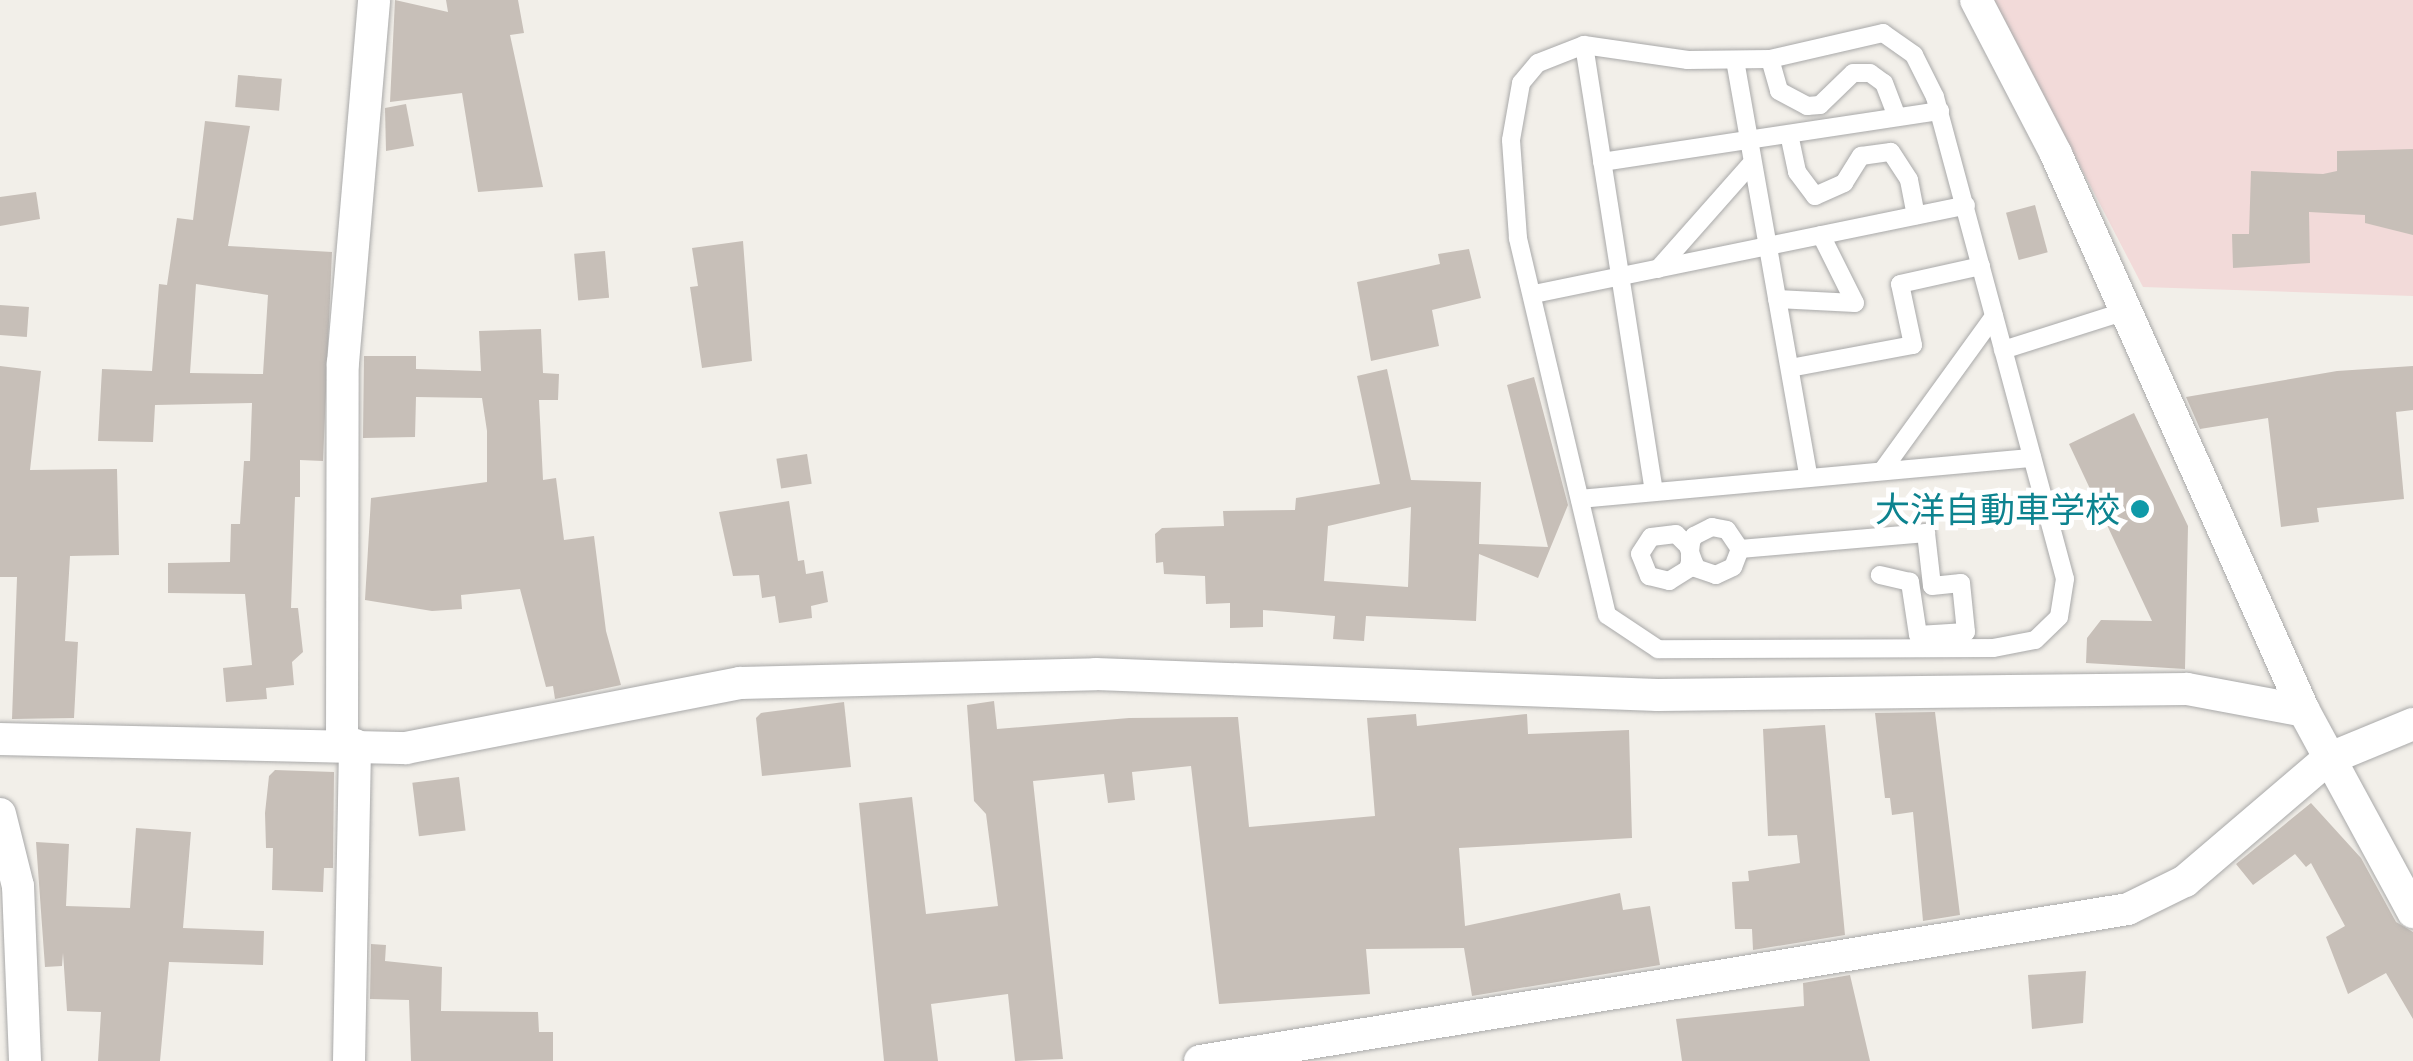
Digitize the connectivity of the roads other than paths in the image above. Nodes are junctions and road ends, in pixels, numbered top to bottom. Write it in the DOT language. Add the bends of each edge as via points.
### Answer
graph roads {
  1 [pos="374,0"];
  2 [pos="1976,0"];
  3 [pos="1584,45"];
  4 [pos="1735,60"];
  5 [pos="1770,60"];
  6 [pos="1940,111"];
  7 [pos="1898,118"];
  8 [pos="1789,134"];
  9 [pos="1745,140"];
  10 [pos="1602,162"];
  11 [pos="1750,165"];
  12 [pos="1966,205"];
  13 [pos="1916,215"];
  14 [pos="1822,235"];
  15 [pos="1767,246"];
  16 [pos="1981,266"];
  17 [pos="1658,268"];
  18 [pos="1620,276"];
  19 [pos="1534,294"];
  20 [pos="1778,299"];
  21 [pos="2126,311"];
  22 [pos="1994,316"];
  23 [pos="2004,350"];
  24 [pos="1790,368"];
  25 [pos="2032,458"];
  26 [pos="1882,471"];
  27 [pos="1809,478"];
  28 [pos="1654,492"];
  29 [pos="1580,499"];
  30 [pos="1740,549"];
  31 [pos="1880,575"];
  32 [pos="1938,642"];
  33 [pos="2304,711"];
  34 [pos="2413,724"];
  35 [pos="0,739"];
  36 [pos="348,745"];
  37 [pos="2328,759"];
  38 [pos="0,814"];
  39 [pos="2413,912"];
  40 [pos="25,1061"];
  41 [pos="349,1061"];
  42 [pos="1200,1061"];
  1 -- 36 [label="street" via="343,363"];
  2 -- 21 [label="street" via="2056,154"];
  3 -- 4 [label="lane"];
  3 -- 10 [label="lane"];
  3 -- 19 [label="lane" via="1538,62 1513,107 1516,222"];
  4 -- 5 [label="lane"];
  4 -- 9 [label="lane"];
  5 -- 6 [label="lane" via="1883,33 1914,54"];
  5 -- 7 [label="lane" via="1779,91 1807,106 1820,105 1853,73 1870,73 1884,84"];
  6 -- 7 [label="lane"];
  6 -- 12 [label="lane"];
  7 -- 8 [label="lane"];
  8 -- 9 [label="lane"];
  8 -- 13 [label="lane" via="1797,172 1816,196 1844,183 1861,156 1891,152 1910,180"];
  9 -- 10 [label="lane"];
  9 -- 11 [label="lane"];
  10 -- 18 [label="lane"];
  11 -- 15 [label="lane"];
  11 -- 17 [label="lane"];
  12 -- 13 [label="lane"];
  12 -- 16 [label="lane"];
  13 -- 14 [label="lane"];
  14 -- 15 [label="lane"];
  14 -- 20 [label="lane" via="1855,303"];
  15 -- 17 [label="lane"];
  15 -- 20 [label="lane"];
  16 -- 22 [label="lane"];
  16 -- 24 [label="lane" via="1900,284 1913,345"];
  17 -- 18 [label="lane"];
  18 -- 19 [label="lane"];
  18 -- 28 [label="lane"];
  19 -- 29 [label="lane"];
  20 -- 24 [label="lane"];
  21 -- 23 [label="lane"];
  21 -- 33 [label="street"];
  22 -- 23 [label="lane"];
  22 -- 26 [label="lane"];
  23 -- 25 [label="lane"];
  24 -- 27 [label="lane"];
  25 -- 26 [label="lane"];
  25 -- 32 [label="lane" via="2065,579 2059,617 2035,640"];
  26 -- 27 [label="lane"];
  27 -- 28 [label="lane"];
  28 -- 29 [label="lane"];
  29 -- 32 [label="lane" via="1607,615 1658,648"];
  30 -- 30 [label="lane" via="1727,530 1712,526 1694,536 1690,552 1696,568 1716,576 1734,567"];
  30 -- 32 [label="lane" via="1926,533 1932,586 1961,584 1966,632"];
  31 -- 32 [label="lane" via="1910,582 1918,635"];
  33 -- 36 [label="street" via="2187,689 1658,696 1096,674 740,683 478,739 406,748"];
  33 -- 37 [label="street"];
  34 -- 37 [label="street"];
  35 -- 36 [label="street"];
  36 -- 41 [label="street"];
  37 -- 39 [label="street"];
  37 -- 42 [label="street" via="2185,881 2128,910"];
  38 -- 40 [label="street" via="18,886"];
}
